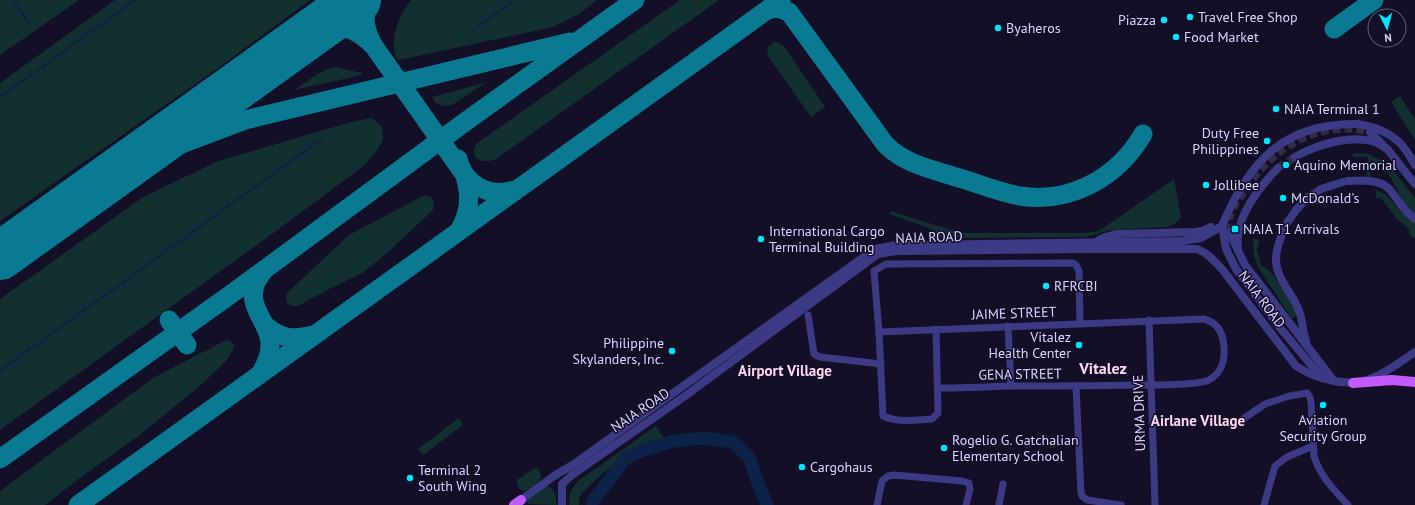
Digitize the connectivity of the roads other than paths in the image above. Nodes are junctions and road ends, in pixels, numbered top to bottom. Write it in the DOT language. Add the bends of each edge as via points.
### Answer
graph roads {
  1 [pos="1370,132"];
  2 [pos="1388,150"];
  3 [pos="1295,157"];
  4 [pos="1415,165"];
  5 [pos="1278,168"];
  6 [pos="1415,184"];
  7 [pos="1230,217"];
  8 [pos="1415,219"];
  9 [pos="1222,226"];
  10 [pos="1231,232"];
  11 [pos="1094,242"];
  12 [pos="1239,251"];
  13 [pos="808,315"];
  14 [pos="1149,320"];
  15 [pos="1080,324"];
  16 [pos="1008,326"];
  17 [pos="936,329"];
  18 [pos="879,332"];
  19 [pos="1311,352"];
  20 [pos="1415,352"];
  21 [pos="880,364"];
  22 [pos="1322,379"];
  23 [pos="1334,381"];
  24 [pos="1415,382"];
  25 [pos="1353,383"];
  26 [pos="1151,385"];
  27 [pos="1011,386"];
  28 [pos="1076,386"];
  29 [pos="938,388"];
  30 [pos="1243,419"];
  31 [pos="1313,446"];
  32 [pos="1003,484"];
  33 [pos="520,504"];
  34 [pos="562,505"];
  35 [pos="877,505"];
  36 [pos="966,505"];
  37 [pos="998,505"];
  38 [pos="1121,505"];
  39 [pos="1155,505"];
  40 [pos="1264,505"];
  41 [pos="1348,505"];
  1 -- 2 [label="street"];
  2 -- 3 [label="street" via="1374,142 1360,139 1332,142"];
  2 -- 6 [label="street"];
  4 -- 9 [label="street, bridge" via="1401,145 1388,134 1372,127 1337,124 1318,128 1289,139 1259,163 1239,189"];
  5 -- 12 [label="street" via="1259,190 1247,210 1237,236"];
  7 -- 11 [label="street" via="1202,231 1116,234"];
  8 -- 19 [label="street" via="1401,206 1390,189 1366,181 1345,181 1321,189 1296,210 1285,226 1276,258 1280,276 1299,309"];
  9 -- 11 [label="street, NAIA ROAD" via="1191,240"];
  9 -- 22 [label="street" via="1228,255 1236,269"];
  10 -- 12 [label="street"];
  11 -- 33 [label="street, NAIA ROAD" via="909,245 875,249 554,476"];
  12 -- 19 [label="street" via="1245,265"];
  13 -- 21 [label="street" via="813,351 816,355"];
  14 -- 15 [label="street, JAIME STREET"];
  14 -- 26 [label="street, URMA DRIVE"];
  14 -- 26 [label="street, GENA STREET" via="1211,321 1220,330 1225,348 1222,367 1207,381"];
  15 -- 16 [label="street, JAIME STREET"];
  15 -- 18 [label="street" via="1079,271 1073,263 886,264 874,272"];
  16 -- 17 [label="street, JAIME STREET"];
  16 -- 27 [label="street"];
  17 -- 18 [label="street, JAIME STREET"];
  17 -- 29 [label="street"];
  18 -- 21 [label="street"];
  19 -- 23 [label="street"];
  20 -- 25 [label="street" via="1384,373"];
  21 -- 29 [label="street" via="883,416 891,420 932,419 938,413"];
  22 -- 23 [label="street, NAIA ROAD"];
  22 -- 34 [label="street, NAIA ROAD" via="1307,374 1296,366 1222,269 1204,252 1196,249 896,251 878,254 685,396 572,475 562,484"];
  23 -- 25 [label="street, NAIA ROAD"];
  24 -- 25 [label="main road" via="1392,380"];
  26 -- 28 [label="street, GENA STREET"];
  26 -- 39 [label="street, URMA DRIVE"];
  27 -- 28 [label="street, GENA STREET"];
  27 -- 29 [label="street, GENA STREET"];
  28 -- 38 [label="street" via="1082,496 1087,500"];
  30 -- 31 [label="street" via="1265,404 1307,393 1311,402"];
  31 -- 40 [label="street" via="1275,466"];
  31 -- 41 [label="street" via="1320,471"];
  32 -- 37 [label="street"];
  35 -- 36 [label="street" via="882,481 894,475 969,483"];
}
